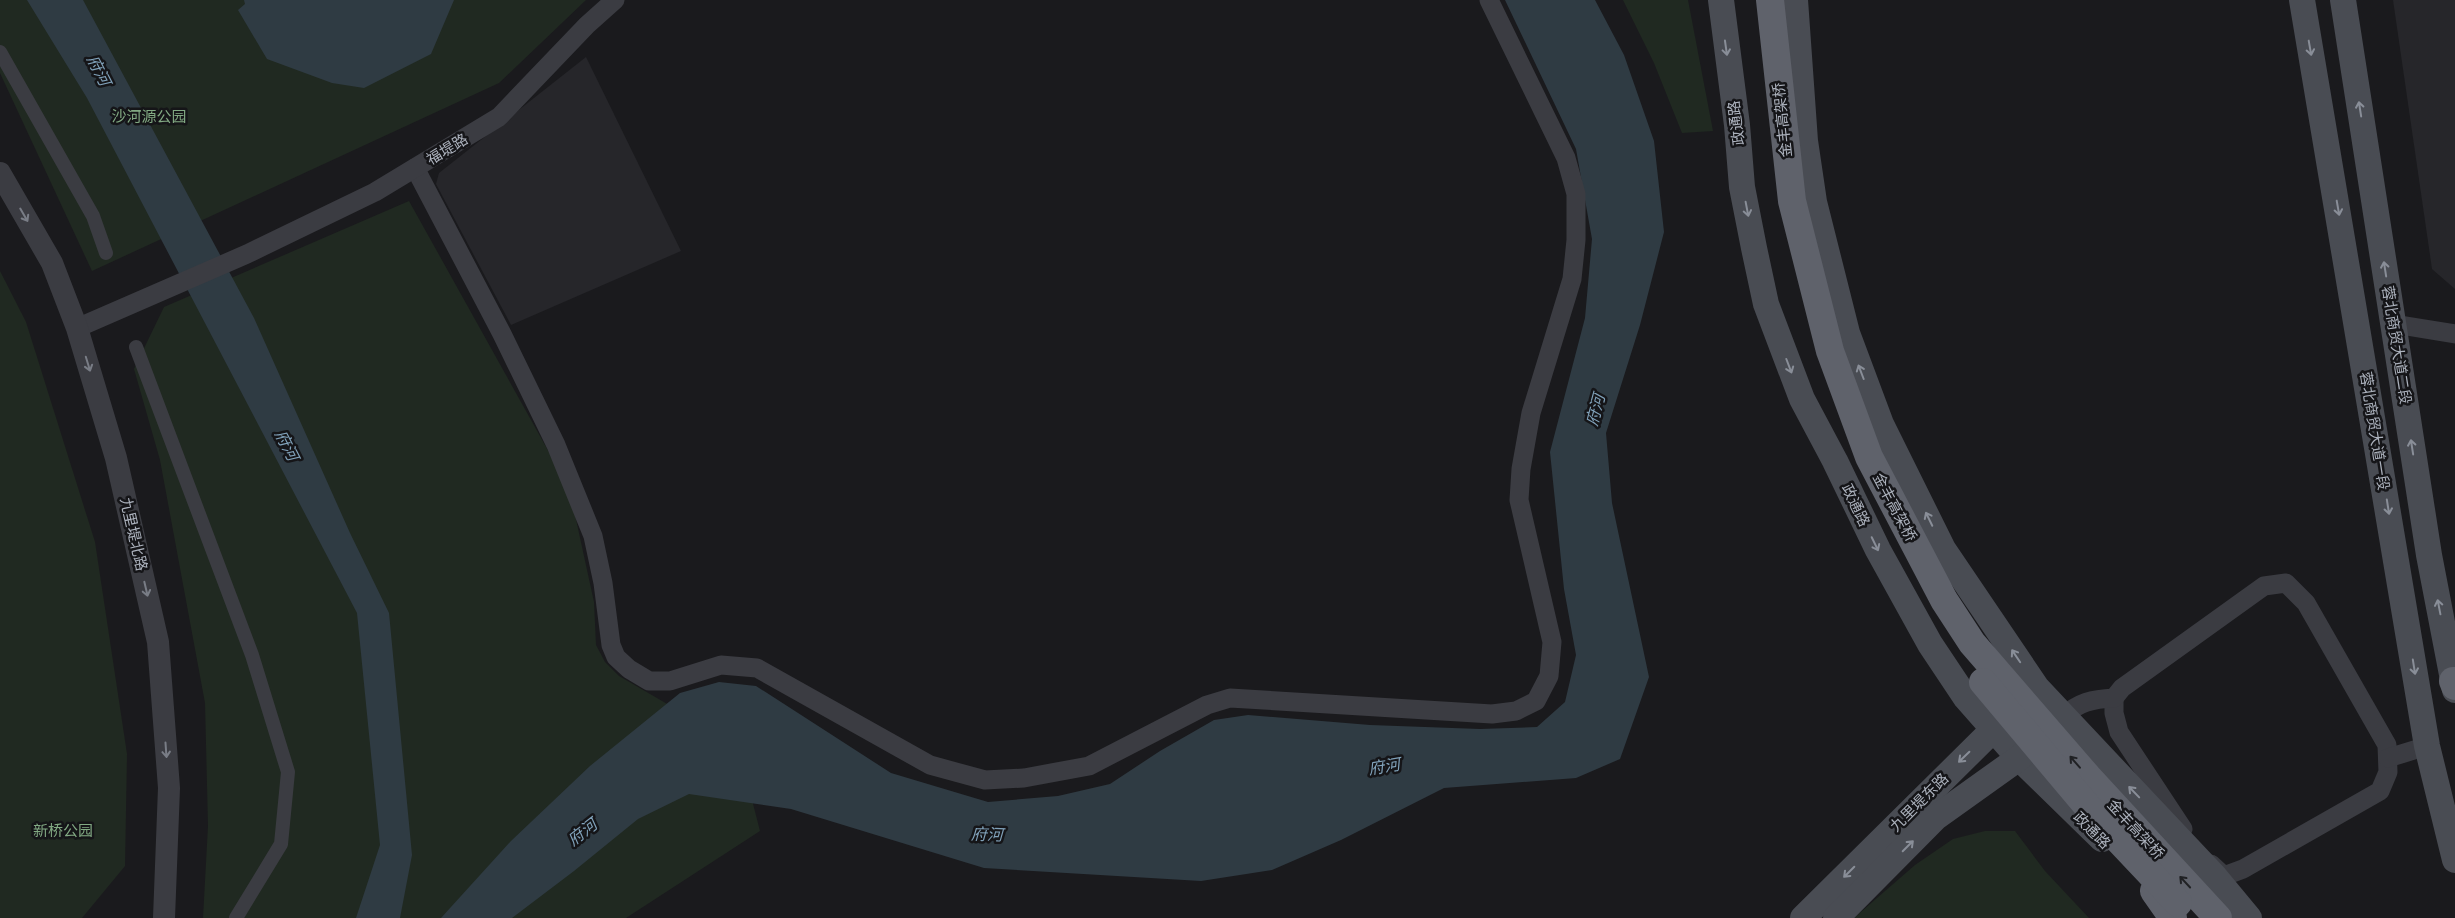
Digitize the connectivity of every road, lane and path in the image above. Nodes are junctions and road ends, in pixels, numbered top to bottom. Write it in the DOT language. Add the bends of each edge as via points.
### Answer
graph roads {
  1 [pos="615,0"];
  2 [pos="1490,0"];
  3 [pos="1720,0"];
  4 [pos="1754,0"];
  5 [pos="1770,0"];
  6 [pos="1796,0"];
  7 [pos="2302,0"];
  8 [pos="2343,0"];
  9 [pos="0,52"];
  10 [pos="415,168"];
  11 [pos="0,173"];
  12 [pos="106,253"];
  13 [pos="2394,324"];
  14 [pos="78,328"];
  15 [pos="2455,334"];
  16 [pos="136,347"];
  17 [pos="2454,686"];
  18 [pos="2037,688"];
  19 [pos="2114,698"];
  20 [pos="2063,718"];
  21 [pos="1993,729"];
  22 [pos="2427,746"];
  23 [pos="2019,758"];
  24 [pos="2388,758"];
  25 [pos="2455,860"];
  26 [pos="2154,891"];
  27 [pos="164,918"];
  28 [pos="236,918"];
  29 [pos="1803,918"];
  30 [pos="1836,918"];
  31 [pos="2173,918"];
  32 [pos="2180,918"];
  33 [pos="2193,918"];
  34 [pos="2218,918"];
  35 [pos="2249,918"];
  1 -- 10 [label="street, 福堤路" via="499,117"];
  2 -- 10 [label="street" via="1566,158 1576,194 1572,279 1532,413 1521,469 1519,500 1552,642 1549,676 1536,701 1516,711 1492,714 1230,698 1207,705 1089,766 1024,778 985,780 930,765 757,668 721,664 670,681 649,681 616,657 593,536 578,496 506,342"];
  3 -- 21 [label="main road, 政通路, one-way" via="1742,187 1766,304 1783,350 1802,399 1882,559 1930,644 1966,698"];
  4 -- 33 [label="highway, 金丰高架桥, bridge" via="1770,159 1780,221 1822,381 1862,479 1900,557 1949,639 2012,720 2093,813"];
  34 -- 5 [label="highway, 金丰高架桥, one-way, bridge" via="2088,777 1972,643 1944,600 1873,465 1830,351 1792,201"];
  18 -- 6 [label="main road, one-way" via="1943,548 1881,424 1847,333 1814,202 1804,124"];
  7 -- 22 [label="main road, 蓉北商贸大道一段, one-way"];
  13 -- 8 [label="main road, 蓉北商贸大道二段, one-way"];
  9 -- 12 [label="street" via="93,216"];
  10 -- 14 [label="street, 福堤路" via="375,192 247,254"];
  11 -- 14 [label="street, 九里堤北路, one-way" via="52,263"];
  13 -- 15 [label="street"];
  17 -- 13 [label="main road, 蓉北商贸大道二段, one-way" via="2428,555"];
  14 -- 27 [label="street, 九里堤北路, one-way" via="116,458 158,642 169,788"];
  16 -- 28 [label="street" via="252,655 288,772 281,844"];
  18 -- 20 [label="main road"];
  18 -- 21 [label="main road, 九里堤东路"];
  19 -- 20 [label="street" via="2092,699 2074,706"];
  19 -- 24 [label="street" via="2122,688 2264,586 2286,583 2306,603 2387,745"];
  19 -- 24 [label="street" via="2119,732 2197,850 2224,876 2243,869 2380,791 2388,772"];
  20 -- 23 [label="main road"];
  35 -- 20 [label="main road, one-way" via="2215,877"];
  21 -- 23 [label="main road, 政通路"];
  21 -- 29 [label="main road, 九里堤东路, one-way"];
  22 -- 24 [label="street"];
  22 -- 25 [label="main road, 蓉北商贸大道一段"];
  23 -- 26 [label="main road, 政通路"];
  30 -- 23 [label="main road, one-way" via="1935,818"];
  26 -- 31 [label="highway"];
  26 -- 32 [label="main road, 政通路"];
}
